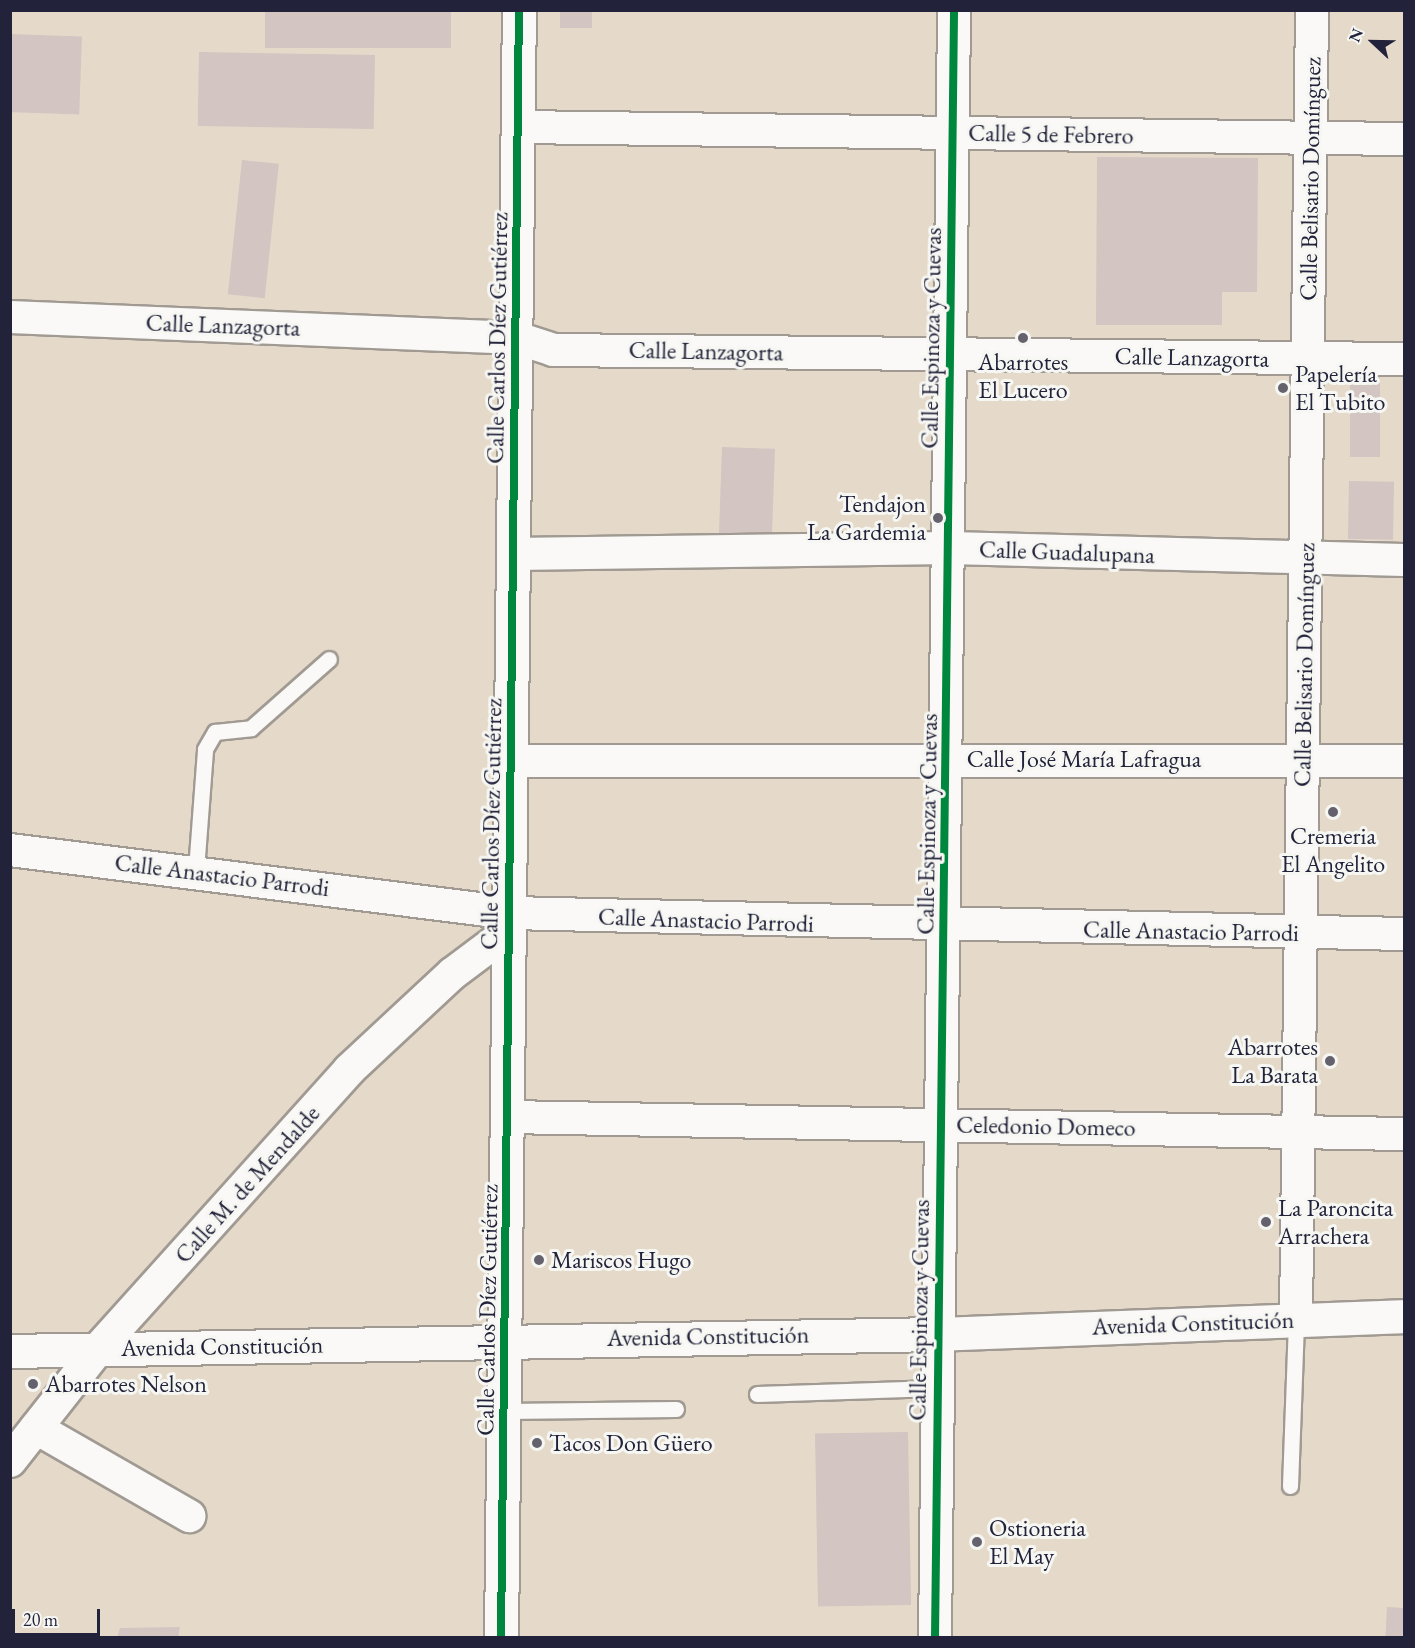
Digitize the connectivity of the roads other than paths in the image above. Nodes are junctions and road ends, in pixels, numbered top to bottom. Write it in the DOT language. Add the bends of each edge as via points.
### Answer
graph roads {
  1 [pos="519,10"];
  2 [pos="954,10"];
  3 [pos="1312,10"];
  4 [pos="518,127"];
  5 [pos="953,133"];
  6 [pos="1311,138"];
  7 [pos="1404,140"];
  8 [pos="10,317"];
  9 [pos="517,338"];
  10 [pos="951,354"];
  11 [pos="1308,358"];
  12 [pos="1404,359"];
  13 [pos="949,548"];
  14 [pos="514,554"];
  15 [pos="1305,560"];
  16 [pos="1404,560"];
  17 [pos="329,660"];
  18 [pos="947,759"];
  19 [pos="1303,759"];
  20 [pos="512,761"];
  21 [pos="1404,761"];
  22 [pos="10,850"];
  23 [pos="196,870"];
  24 [pos="509,922"];
  25 [pos="946,927"];
  26 [pos="1301,933"];
  27 [pos="1404,934"];
  28 [pos="508,1117"];
  29 [pos="944,1124"];
  30 [pos="1298,1130"];
  31 [pos="1404,1134"];
  32 [pos="1404,1316"];
  33 [pos="1296,1319"];
  34 [pos="937,1334"];
  35 [pos="506,1339"];
  36 [pos="98,1349"];
  37 [pos="10,1351"];
  38 [pos="936,1388"];
  39 [pos="757,1394"];
  40 [pos="676,1409"];
  41 [pos="505,1411"];
  42 [pos="36,1428"];
  43 [pos="10,1461"];
  44 [pos="1290,1486"];
  45 [pos="189,1516"];
  46 [pos="501,1638"];
  47 [pos="935,1638"];
  1 -- 4 [label="street, Calle Carlos Díez Gutiérrez"];
  2 -- 5 [label="street, Calle Espinoza y Cuevas"];
  3 -- 6 [label="street, Calle Belisario Domínguez"];
  4 -- 5 [label="street, Calle 5 de Febrero"];
  4 -- 9 [label="street, Calle Carlos Díez Gutiérrez"];
  5 -- 6 [label="street, Calle 5 de Febrero"];
  5 -- 10 [label="street, Calle Espinoza y Cuevas"];
  6 -- 7 [label="street, Calle 5 de Febrero"];
  6 -- 11 [label="street, Calle Belisario Domínguez"];
  8 -- 9 [label="street, Calle Lanzagorta"];
  9 -- 10 [label="street, Calle Lanzagorta" via="553,350"];
  9 -- 14 [label="street, Calle Carlos Díez Gutiérrez"];
  10 -- 11 [label="street, Calle Lanzagorta"];
  10 -- 13 [label="street, Calle Espinoza y Cuevas"];
  11 -- 12 [label="street, Calle Lanzagorta"];
  11 -- 15 [label="street, Calle Belisario Domínguez"];
  13 -- 14 [label="street, Calle Guadalupana"];
  13 -- 15 [label="street, Calle Guadalupana"];
  13 -- 18 [label="street, Calle Espinoza y Cuevas"];
  14 -- 20 [label="street, Calle Carlos Díez Gutiérrez"];
  15 -- 16 [label="street, Calle Guadalupana"];
  15 -- 19 [label="street, Calle Belisario Domínguez"];
  17 -- 23 [label="lane" via="251,728 215,732 205,749"];
  18 -- 19 [label="street, Calle José María Lafragua"];
  18 -- 20 [label="street, Calle José María Lafragua"];
  18 -- 25 [label="street, Calle Espinoza y Cuevas"];
  19 -- 21 [label="street, Calle José María Lafragua"];
  19 -- 26 [label="street, Calle Belisario Domínguez"];
  20 -- 24 [label="street, Calle Carlos Díez Gutiérrez"];
  22 -- 23 [label="street, Calle Anastacio Parrodi"];
  23 -- 24 [label="street, Calle Anastacio Parrodi"];
  24 -- 25 [label="street, Calle Anastacio Parrodi"];
  24 -- 28 [label="street, Calle Carlos Díez Gutiérrez"];
  24 -- 36 [label="street, Calle M. de Mendalde" via="349,1070"];
  25 -- 26 [label="street, Calle Anastacio Parrodi"];
  25 -- 29 [label="street, Calle Espinoza y Cuevas"];
  26 -- 27 [label="street, Calle Anastacio Parrodi"];
  26 -- 30 [label="street, Calle Belisario Domínguez"];
  28 -- 29 [label="street, Celedonio Domeco"];
  28 -- 35 [label="street, Calle Carlos Díez Gutiérrez"];
  29 -- 30 [label="street, Celedonio Domeco"];
  29 -- 34 [label="street, Calle Espinoza y Cuevas"];
  30 -- 31 [label="street, Celedonio Domeco"];
  30 -- 33 [label="street, Calle Belisario Domínguez"];
  32 -- 33 [label="street, Avenida Constitución"];
  33 -- 34 [label="street, Avenida Constitución"];
  33 -- 44 [label="lane"];
  34 -- 35 [label="street, Avenida Constitución"];
  34 -- 38 [label="street, Calle Espinoza y Cuevas"];
  35 -- 36 [label="street, Avenida Constitución"];
  35 -- 41 [label="street, Calle Carlos Díez Gutiérrez"];
  36 -- 37 [label="street, Avenida Constitución"];
  36 -- 42 [label="street, Calle M. de Mendalde"];
  38 -- 39 [label="lane"];
  38 -- 47 [label="street, Calle Espinoza y Cuevas"];
  40 -- 41 [label="lane"];
  41 -- 46 [label="street, Calle Carlos Díez Gutiérrez"];
  42 -- 43 [label="street, Calle M. de Mendalde"];
  42 -- 45 [label="street"];
}
